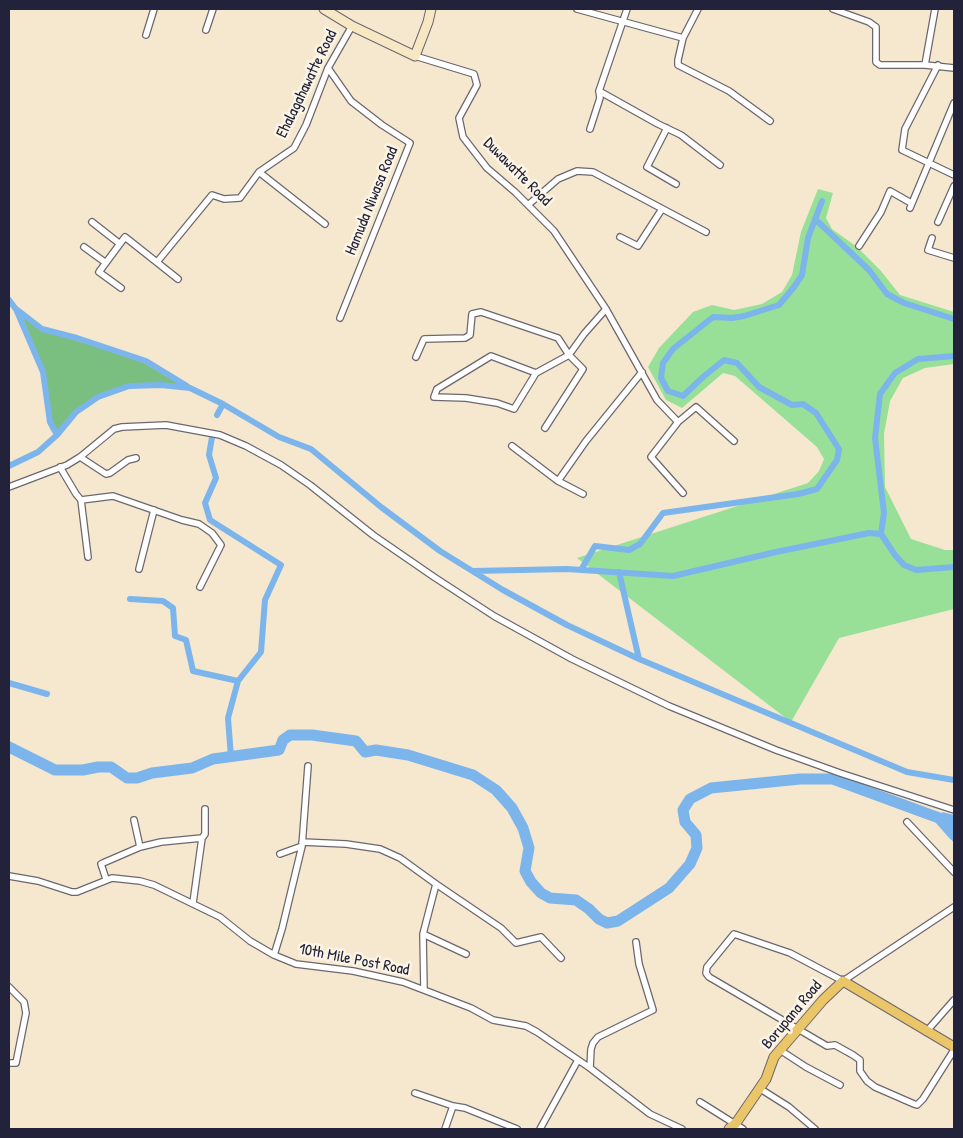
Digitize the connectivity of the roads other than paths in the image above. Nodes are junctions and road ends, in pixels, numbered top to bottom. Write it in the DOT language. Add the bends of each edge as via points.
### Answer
graph roads {
  1 [pos="154,9"];
  2 [pos="213,9"];
  3 [pos="324,9"];
  4 [pos="431,9"];
  5 [pos="577,9"];
  6 [pos="627,9"];
  7 [pos="698,9"];
  8 [pos="833,9"];
  9 [pos="935,9"];
  10 [pos="623,22"];
  11 [pos="352,26"];
  12 [pos="206,30"];
  13 [pos="146,35"];
  14 [pos="683,38"];
  15 [pos="415,56"];
  16 [pos="925,65"];
  17 [pos="938,66"];
  18 [pos="328,68"];
  19 [pos="954,68"];
  20 [pos="599,91"];
  21 [pos="954,103"];
  22 [pos="770,121"];
  23 [pos="667,128"];
  24 [pos="590,129"];
  25 [pos="927,163"];
  26 [pos="720,165"];
  27 [pos="259,172"];
  28 [pos="954,175"];
  29 [pos="676,184"];
  30 [pos="954,186"];
  31 [pos="528,205"];
  32 [pos="662,209"];
  33 [pos="92,222"];
  34 [pos="938,222"];
  35 [pos="325,224"];
  36 [pos="706,232"];
  37 [pos="620,237"];
  38 [pos="932,238"];
  39 [pos="120,244"];
  40 [pos="859,246"];
  41 [pos="84,248"];
  42 [pos="954,258"];
  43 [pos="156,262"];
  44 [pos="106,263"];
  45 [pos="178,279"];
  46 [pos="121,288"];
  47 [pos="606,309"];
  48 [pos="340,318"];
  49 [pos="569,355"];
  50 [pos="416,357"];
  51 [pos="642,372"];
  52 [pos="536,373"];
  53 [pos="678,422"];
  54 [pos="545,428"];
  55 [pos="734,441"];
  56 [pos="512,446"];
  57 [pos="80,457"];
  58 [pos="136,458"];
  59 [pos="60,467"];
  60 [pos="558,481"];
  61 [pos="9,487"];
  62 [pos="682,493"];
  63 [pos="583,494"];
  64 [pos="81,500"];
  65 [pos="154,510"];
  66 [pos="88,557"];
  67 [pos="140,569"];
  68 [pos="200,587"];
  69 [pos="308,766"];
  70 [pos="205,809"];
  71 [pos="954,810"];
  72 [pos="134,820"];
  73 [pos="907,822"];
  74 [pos="202,838"];
  75 [pos="302,844"];
  76 [pos="140,846"];
  77 [pos="280,854"];
  78 [pos="954,872"];
  79 [pos="9,876"];
  80 [pos="106,879"];
  81 [pos="436,884"];
  82 [pos="192,903"];
  83 [pos="954,907"];
  84 [pos="423,934"];
  85 [pos="636,942"];
  86 [pos="466,954"];
  87 [pos="274,955"];
  88 [pos="561,958"];
  89 [pos="843,981"];
  90 [pos="9,988"];
  91 [pos="424,990"];
  92 [pos="954,1000"];
  93 [pos="797,1029"];
  94 [pos="926,1032"];
  95 [pos="954,1049"];
  96 [pos="780,1050"];
  97 [pos="578,1060"];
  98 [pos="10,1063"];
  99 [pos="590,1068"];
  100 [pos="840,1085"];
  101 [pos="759,1088"];
  102 [pos="415,1092"];
  103 [pos="700,1102"];
  104 [pos="453,1106"];
  105 [pos="736,1127"];
  106 [pos="445,1129"];
  107 [pos="517,1129"];
  108 [pos="540,1129"];
  109 [pos="682,1129"];
  110 [pos="814,1129"];
  1 -- 13 [label="street"];
  2 -- 12 [label="street"];
  3 -- 11 [label="street, Duwawatte Road"];
  4 -- 15 [label="street"];
  5 -- 10 [label="street"];
  6 -- 10 [label="street"];
  7 -- 14 [label="street"];
  8 -- 16 [label="street" via="876,27 876,62 880,66"];
  9 -- 16 [label="street"];
  10 -- 14 [label="street"];
  10 -- 20 [label="street"];
  11 -- 15 [label="street, Duwawatte Road"];
  11 -- 18 [label="street, Ehalagahawatte Road"];
  14 -- 22 [label="street" via="678,65 729,91"];
  15 -- 31 [label="street, Duwawatte Road" via="474,74 477,85 459,118 463,137 487,168"];
  16 -- 17 [label="street"];
  17 -- 19 [label="street"];
  17 -- 25 [label="street" via="905,129 902,150"];
  18 -- 27 [label="street, Ehalagahawatte Road" via="294,148"];
  18 -- 48 [label="street, Hamuda Niwasa Road" via="351,101 410,142"];
  20 -- 23 [label="street"];
  20 -- 24 [label="street" via="600,98"];
  21 -- 25 [label="street"];
  23 -- 26 [label="street"];
  23 -- 29 [label="street" via="647,167"];
  25 -- 28 [label="street"];
  25 -- 40 [label="street" via="910,205 890,192"];
  27 -- 35 [label="street"];
  27 -- 43 [label="street, Ehalagahawatte Road" via="240,198 224,199 212,195"];
  30 -- 34 [label="street"];
  31 -- 32 [label="street" via="558,179 576,172 593,172"];
  31 -- 47 [label="street, Duwawatte Road" via="554,230"];
  32 -- 36 [label="street"];
  32 -- 37 [label="street" via="638,246"];
  33 -- 39 [label="street"];
  38 -- 42 [label="street" via="928,250"];
  39 -- 43 [label="street" via="125,237"];
  39 -- 44 [label="street"];
  41 -- 44 [label="street"];
  43 -- 45 [label="street"];
  44 -- 46 [label="street" via="99,272"];
  47 -- 49 [label="street"];
  47 -- 51 [label="street, Duwawatte Road"];
  49 -- 50 [label="street" via="558,338 481,312 472,314 470,335 465,338 424,339"];
  49 -- 52 [label="street"];
  49 -- 54 [label="street" via="583,369"];
  51 -- 53 [label="street, Duwawatte Road" via="657,400"];
  51 -- 60 [label="street"];
  52 -- 52 [label="street" via="491,356 437,389 434,397 466,398 514,408"];
  53 -- 55 [label="street" via="696,407"];
  53 -- 62 [label="street" via="652,457"];
  56 -- 60 [label="street"];
  57 -- 58 [label="street" via="106,474"];
  57 -- 59 [label="street"];
  57 -- 71 [label="street" via="114,429 122,427 166,425 220,435 281,465 441,582 572,659 669,706 784,753"];
  59 -- 61 [label="street"];
  59 -- 64 [label="street"];
  60 -- 63 [label="street"];
  64 -- 65 [label="street" via="113,496"];
  64 -- 66 [label="street"];
  65 -- 67 [label="street"];
  65 -- 68 [label="street" via="199,524 221,545"];
  69 -- 75 [label="street"];
  70 -- 74 [label="street" via="205,834"];
  72 -- 76 [label="street"];
  73 -- 78 [label="street"];
  74 -- 76 [label="street"];
  74 -- 82 [label="street"];
  75 -- 77 [label="street"];
  75 -- 81 [label="street" via="346,844 380,849 400,858"];
  75 -- 87 [label="street"];
  76 -- 80 [label="street" via="103,862"];
  79 -- 80 [label="street, 10th Mile Post Road" via="72,892"];
  80 -- 82 [label="street, 10th Mile Post Road" via="140,881"];
  81 -- 84 [label="street"];
  81 -- 88 [label="street" via="501,928 516,943 541,937"];
  82 -- 87 [label="street, 10th Mile Post Road" via="220,917"];
  83 -- 89 [label="street"];
  84 -- 86 [label="street"];
  84 -- 91 [label="street"];
  85 -- 99 [label="street" via="652,1010 598,1037 591,1049"];
  87 -- 91 [label="street, 10th Mile Post Road" via="296,964 353,971"];
  89 -- 93 [label="main road, Borupana Road"];
  89 -- 93 [label="street" via="790,953 739,935 730,937 706,973"];
  89 -- 94 [label="main road, Borupana Road"];
  90 -- 98 [label="street" via="24,1002 26,1013 16,1063"];
  91 -- 97 [label="street, 10th Mile Post Road" via="493,1020 526,1026"];
  92 -- 94 [label="street"];
  93 -- 95 [label="street" via="827,1046 836,1045 853,1055 860,1060 860,1071 867,1081 917,1105"];
  93 -- 96 [label="main road, Borupana Road"];
  94 -- 95 [label="main road, Borupana Road"];
  96 -- 100 [label="street"];
  96 -- 101 [label="main road, Borupana Road"];
  97 -- 99 [label="street, 10th Mile Post Road"];
  97 -- 108 [label="street"];
  99 -- 109 [label="street, 10th Mile Post Road" via="650,1114"];
  101 -- 105 [label="main road, Borupana Road"];
  101 -- 110 [label="street" via="789,1107"];
  102 -- 104 [label="street"];
  103 -- 105 [label="street"];
  104 -- 106 [label="street"];
  104 -- 107 [label="street"];
}
